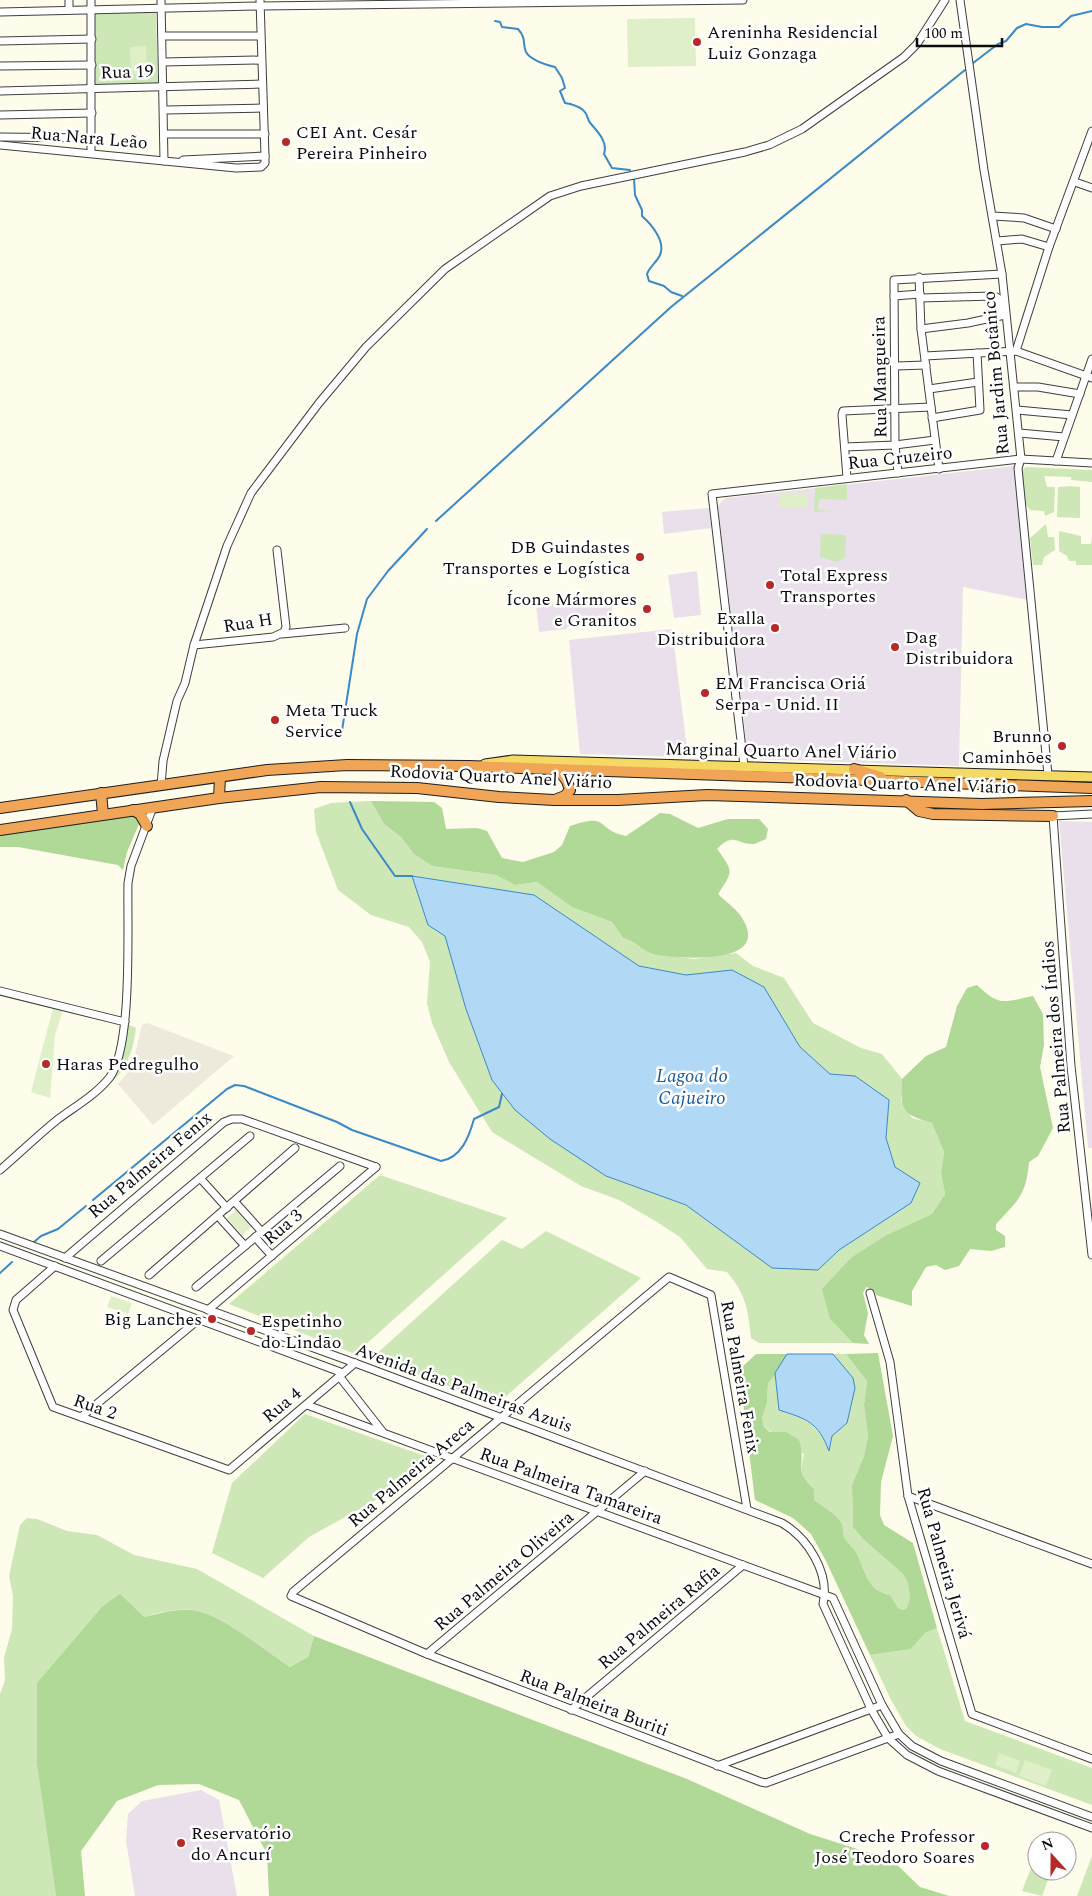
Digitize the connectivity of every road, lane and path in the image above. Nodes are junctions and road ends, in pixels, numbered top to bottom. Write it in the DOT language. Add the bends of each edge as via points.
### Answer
graph roads {
  1 [pos="69,0"];
  2 [pos="91,0"];
  3 [pos="161,0"];
  4 [pos="743,0"];
  5 [pos="945,0"];
  6 [pos="960,0"];
  7 [pos="448,2"];
  8 [pos="214,3"];
  9 [pos="260,3"];
  10 [pos="203,4"];
  11 [pos="162,8"];
  12 [pos="91,9"];
  13 [pos="69,10"];
  14 [pos="0,12"];
  15 [pos="162,36"];
  16 [pos="260,36"];
  17 [pos="92,39"];
  18 [pos="0,41"];
  19 [pos="261,60"];
  20 [pos="163,62"];
  21 [pos="92,65"];
  22 [pos="0,66"];
  23 [pos="262,84"];
  24 [pos="164,86"];
  25 [pos="92,88"];
  26 [pos="0,91"];
  27 [pos="263,108"];
  28 [pos="165,110"];
  29 [pos="92,113"];
  30 [pos="0,115"];
  31 [pos="1092,131"];
  32 [pos="164,134"];
  33 [pos="265,134"];
  34 [pos="0,138"];
  35 [pos="92,138"];
  36 [pos="0,145"];
  37 [pos="91,153"];
  38 [pos="265,156"];
  39 [pos="164,161"];
  40 [pos="175,162"];
  41 [pos="1075,182"];
  42 [pos="1092,188"];
  43 [pos="993,216"];
  44 [pos="1056,228"];
  45 [pos="997,242"];
  46 [pos="1049,247"];
  47 [pos="1002,274"];
  48 [pos="919,277"];
  49 [pos="894,296"];
  50 [pos="920,296"];
  51 [pos="1003,315"];
  52 [pos="921,329"];
  53 [pos="1013,351"];
  54 [pos="977,353"];
  55 [pos="925,356"];
  56 [pos="1092,359"];
  57 [pos="926,365"];
  58 [pos="896,366"];
  59 [pos="1089,377"];
  60 [pos="978,382"];
  61 [pos="1015,387"];
  62 [pos="929,389"];
  63 [pos="1080,394"];
  64 [pos="931,407"];
  65 [pos="896,408"];
  66 [pos="1017,410"];
  67 [pos="1072,415"];
  68 [pos="932,418"];
  69 [pos="1019,433"];
  70 [pos="1064,437"];
  71 [pos="935,440"];
  72 [pos="895,445"];
  73 [pos="845,446"];
  74 [pos="1021,459"];
  75 [pos="1056,461"];
  76 [pos="1092,463"];
  77 [pos="939,469"];
  78 [pos="898,473"];
  79 [pos="847,478"];
  80 [pos="277,550"];
  81 [pos="345,628"];
  82 [pos="282,634"];
  83 [pos="194,645"];
  84 [pos="469,766"];
  85 [pos="744,766"];
  86 [pos="558,769"];
  87 [pos="854,769"];
  88 [pos="1048,775"];
  89 [pos="1092,777"];
  90 [pos="220,778"];
  91 [pos="899,781"];
  92 [pos="161,786"];
  93 [pos="1048,787"];
  94 [pos="1092,788"];
  95 [pos="101,793"];
  96 [pos="219,798"];
  97 [pos="554,800"];
  98 [pos="906,800"];
  99 [pos="1092,801"];
  100 [pos="1050,803"];
  101 [pos="154,807"];
  102 [pos="0,808"];
  103 [pos="133,810"];
  104 [pos="103,814"];
  105 [pos="1092,814"];
  106 [pos="1053,816"];
  107 [pos="147,826"];
  108 [pos="0,830"];
  109 [pos="0,991"];
  110 [pos="125,1022"];
  111 [pos="250,1136"];
  112 [pos="295,1148"];
  113 [pos="340,1166"];
  114 [pos="376,1167"];
  115 [pos="0,1170"];
  116 [pos="200,1178"];
  117 [pos="235,1202"];
  118 [pos="227,1208"];
  119 [pos="218,1216"];
  120 [pos="262,1232"];
  121 [pos="0,1234"];
  122 [pos="255,1237"];
  123 [pos="1091,1241"];
  124 [pos="0,1246"];
  125 [pos="245,1246"];
  126 [pos="1092,1255"];
  127 [pos="272,1256"];
  128 [pos="65,1258"];
  129 [pos="101,1261"];
  130 [pos="55,1266"];
  131 [pos="149,1275"];
  132 [pos="669,1277"];
  133 [pos="196,1287"];
  134 [pos="870,1293"];
  135 [pos="208,1310"];
  136 [pos="198,1320"];
  137 [pos="355,1363"];
  138 [pos="341,1374"];
  139 [pos="307,1404"];
  140 [pos="80,1417"];
  141 [pos="500,1418"];
  142 [pos="383,1433"];
  143 [pos="451,1458"];
  144 [pos="229,1470"];
  145 [pos="645,1471"];
  146 [pos="908,1496"];
  147 [pos="747,1509"];
  148 [pos="598,1511"];
  149 [pos="1092,1564"];
  150 [pos="743,1566"];
  151 [pos="826,1594"];
  152 [pos="292,1598"];
  153 [pos="427,1654"];
  154 [pos="882,1705"];
  155 [pos="871,1709"];
  156 [pos="571,1710"];
  157 [pos="899,1734"];
  158 [pos="888,1738"];
  159 [pos="1092,1759"];
  160 [pos="717,1766"];
  161 [pos="1092,1817"];
  162 [pos="1092,1828"];
  1 -- 13 [label="street"];
  2 -- 12 [label="street"];
  3 -- 11 [label="street"];
  4 -- 7 [label="street"];
  5 -- 83 [label="street" via="917,44 904,58 802,129 745,152 600,181 557,194 534,206 446,269 355,360 260,479 227,546"];
  6 -- 43 [label="street, Rua Jardim Botânico"];
  7 -- 9 [label="street"];
  8 -- 9 [label="street"];
  8 -- 10 [label="street"];
  9 -- 16 [label="street"];
  10 -- 11 [label="street"];
  11 -- 12 [label="street"];
  11 -- 15 [label="street"];
  12 -- 13 [label="street"];
  12 -- 17 [label="street"];
  13 -- 14 [label="street"];
  15 -- 16 [label="street"];
  15 -- 20 [label="street"];
  16 -- 19 [label="street"];
  17 -- 18 [label="street"];
  17 -- 21 [label="street"];
  19 -- 20 [label="street"];
  19 -- 23 [label="street"];
  20 -- 24 [label="street"];
  21 -- 22 [label="street"];
  21 -- 25 [label="street"];
  23 -- 24 [label="street, Rua 19"];
  23 -- 27 [label="street"];
  24 -- 25 [label="street, Rua 19"];
  24 -- 28 [label="street"];
  25 -- 26 [label="street, Rua 19"];
  25 -- 29 [label="street"];
  27 -- 28 [label="street"];
  27 -- 33 [label="street"];
  28 -- 32 [label="street"];
  29 -- 30 [label="street"];
  29 -- 35 [label="street"];
  31 -- 41 [label="street"];
  32 -- 33 [label="street"];
  32 -- 39 [label="street"];
  33 -- 38 [label="street"];
  34 -- 35 [label="street, Rua Nara Leão"];
  35 -- 37 [label="street"];
  36 -- 37 [label="street, Rua Nara Leão"];
  37 -- 39 [label="street, Rua Nara Leão"];
  38 -- 40 [label="street, Rua Nara Leão"];
  38 -- 40 [label="street, Rua Nara Leão" via="264,165 246,168"];
  39 -- 40 [label="street, Rua Nara Leão"];
  41 -- 42 [label="street"];
  41 -- 44 [label="street"];
  43 -- 44 [label="street" via="1024,218"];
  43 -- 45 [label="street, Rua Jardim Botânico"];
  44 -- 46 [label="street"];
  45 -- 46 [label="street" via="1027,240"];
  45 -- 47 [label="street, Rua Jardim Botânico"];
  46 -- 53 [label="street"];
  47 -- 48 [label="street"];
  47 -- 51 [label="street, Rua Jardim Botânico"];
  48 -- 49 [label="street, Rua Mangueira" via="894,280"];
  48 -- 50 [label="street"];
  49 -- 50 [label="street"];
  49 -- 58 [label="street, Rua Mangueira"];
  50 -- 51 [label="street" via="994,296 998,298"];
  50 -- 52 [label="street"];
  51 -- 52 [label="street"];
  51 -- 53 [label="street, Rua Jardim Botânico"];
  52 -- 55 [label="street"];
  53 -- 54 [label="street"];
  53 -- 59 [label="street"];
  53 -- 61 [label="street, Rua Jardim Botânico"];
  54 -- 55 [label="street"];
  54 -- 60 [label="street"];
  55 -- 57 [label="street"];
  56 -- 59 [label="street"];
  57 -- 58 [label="street"];
  57 -- 62 [label="street"];
  58 -- 65 [label="street, Rua Mangueira"];
  59 -- 63 [label="street"];
  60 -- 62 [label="street"];
  60 -- 68 [label="street" via="979,412"];
  61 -- 63 [label="street"];
  61 -- 66 [label="street, Rua Jardim Botânico"];
  62 -- 64 [label="street"];
  63 -- 67 [label="street"];
  64 -- 65 [label="street"];
  64 -- 68 [label="street"];
  65 -- 72 [label="street, Rua Mangueira"];
  65 -- 73 [label="street" via="844,411"];
  66 -- 67 [label="street"];
  66 -- 69 [label="street, Rua Jardim Botânico"];
  67 -- 70 [label="street"];
  68 -- 71 [label="street"];
  69 -- 70 [label="street"];
  69 -- 74 [label="street, Rua Jardim Botânico"];
  70 -- 75 [label="street"];
  71 -- 72 [label="street"];
  71 -- 77 [label="street"];
  72 -- 73 [label="street"];
  72 -- 78 [label="street, Rua Mangueira"];
  73 -- 79 [label="street"];
  74 -- 75 [label="street, Rua Cruzeiro"];
  74 -- 77 [label="street, Rua Cruzeiro"];
  74 -- 88 [label="street, Rua Jardim Botânico" via="1018,468"];
  75 -- 76 [label="street, Rua Cruzeiro"];
  77 -- 78 [label="street, Rua Cruzeiro"];
  78 -- 79 [label="street, Rua Cruzeiro"];
  79 -- 85 [label="street, Rua Cruzeiro" via="712,494"];
  80 -- 82 [label="street, Rua H" via="286,627"];
  81 -- 82 [label="street"];
  82 -- 83 [label="street, Rua H"];
  83 -- 92 [label="street" via="163,761"];
  84 -- 85 [label="main road, Marginal Quarto Anel Viário" via="513,760"];
  84 -- 86 [label="highway, Rodovia Quarto Anel Viário"];
  84 -- 90 [label="highway, Rodovia Quarto Anel Viário" via="328,766 267,770"];
  85 -- 87 [label="main road, Marginal Quarto Anel Viário"];
  86 -- 91 [label="highway, Rodovia Quarto Anel Viário"];
  86 -- 97 [label="highway" via="570,790"];
  87 -- 88 [label="main road, Marginal Quarto Anel Viário"];
  87 -- 91 [label="highway"];
  88 -- 89 [label="main road, Marginal Quarto Anel Viário"];
  90 -- 92 [label="highway, Rodovia Quarto Anel Viário"];
  90 -- 96 [label="highway"];
  91 -- 93 [label="highway, Rodovia Quarto Anel Viário"];
  92 -- 95 [label="highway, Rodovia Quarto Anel Viário"];
  93 -- 94 [label="highway, Rodovia Quarto Anel Viário"];
  93 -- 100 [label="highway"];
  95 -- 102 [label="highway, Rodovia Quarto Anel Viário"];
  95 -- 104 [label="highway"];
  96 -- 97 [label="highway, Rodovia Quarto Anel Viário" via="312,788 377,787"];
  96 -- 101 [label="highway, Rodovia Quarto Anel Viário"];
  97 -- 98 [label="highway, Rodovia Quarto Anel Viário" via="707,795"];
  98 -- 100 [label="highway, Rodovia Quarto Anel Viário"];
  98 -- 106 [label="highway" via="919,811 933,814"];
  99 -- 100 [label="highway, Rodovia Quarto Anel Viário"];
  101 -- 103 [label="highway, Rodovia Quarto Anel Viário"];
  101 -- 107 [label="street"];
  103 -- 104 [label="highway, Rodovia Quarto Anel Viário"];
  103 -- 107 [label="highway" via="140,814"];
  104 -- 108 [label="highway, Rodovia Quarto Anel Viário"];
  105 -- 106 [label="street"];
  106 -- 123 [label="street, Rua Palmeira dos Índios" via="1071,1066"];
  107 -- 110 [label="street" via="128,882"];
  109 -- 110 [label="street"];
  110 -- 115 [label="street" via="119,1061 110,1077"];
  111 -- 116 [label="street"];
  112 -- 117 [label="street"];
  113 -- 120 [label="street"];
  114 -- 127 [label="street, Rua 3"];
  114 -- 128 [label="street, Rua Palmeira Fenix" via="242,1119 232,1119 224,1122"];
  116 -- 118 [label="street"];
  116 -- 129 [label="street"];
  117 -- 118 [label="street"];
  117 -- 120 [label="street"];
  118 -- 119 [label="street"];
  119 -- 125 [label="street"];
  119 -- 131 [label="street"];
  120 -- 122 [label="street"];
  121 -- 128 [label="street, Avenida das Palmeiras Azuis"];
  122 -- 125 [label="street"];
  122 -- 127 [label="street"];
  123 -- 126 [label="street, Rua Palmeira dos Índios"];
  124 -- 130 [label="street, Avenida das Palmeiras Azuis"];
  125 -- 133 [label="street"];
  127 -- 135 [label="street, Rua 3"];
  128 -- 135 [label="street, Avenida das Palmeiras Azuis"];
  130 -- 136 [label="street, Avenida das Palmeiras Azuis"];
  130 -- 140 [label="street, Rua 2" via="16,1300 13,1310 51,1402 61,1411"];
  132 -- 141 [label="street, Rua Palmeira Areca"];
  132 -- 147 [label="street, Rua Palmeira Fenix" via="710,1295"];
  134 -- 146 [label="street, Rua Palmeira Jerivá" via="890,1362"];
  135 -- 137 [label="street, Avenida das Palmeiras Azuis"];
  136 -- 138 [label="street, Avenida das Palmeiras Azuis"];
  136 -- 140 [label="street"];
  137 -- 138 [label="street, Rua 4"];
  137 -- 141 [label="street, Avenida das Palmeiras Azuis"];
  138 -- 139 [label="street, Rua 4"];
  138 -- 142 [label="street"];
  139 -- 142 [label="street, Rua Palmeira Tamareira"];
  139 -- 144 [label="street, Rua 4"];
  140 -- 144 [label="street, Rua 2"];
  141 -- 143 [label="street, Rua Palmeira Areca"];
  141 -- 145 [label="street, Avenida das Palmeiras Azuis"];
  142 -- 143 [label="street, Rua Palmeira Tamareira"];
  143 -- 148 [label="street, Rua Palmeira Tamareira"];
  143 -- 152 [label="street, Rua Palmeira Areca" via="292,1592"];
  145 -- 147 [label="street, Avenida das Palmeiras Azuis"];
  145 -- 148 [label="street, Rua Palmeira Oliveira"];
  146 -- 149 [label="street"];
  146 -- 159 [label="street, Rua Palmeira Jerivá" via="972,1714"];
  147 -- 151 [label="street, Avenida das Palmeiras Azuis" via="782,1523 799,1534 818,1564"];
  148 -- 150 [label="street, Rua Palmeira Tamareira"];
  148 -- 153 [label="street, Rua Palmeira Oliveira"];
  150 -- 151 [label="street, Rua Palmeira Tamareira"];
  150 -- 156 [label="street, Rua Palmeira Rafia"];
  151 -- 154 [label="street" via="834,1598"];
  151 -- 155 [label="street, Avenida das Palmeiras Azuis" via="823,1604"];
  152 -- 153 [label="street, Rua Palmeira Buriti"];
  153 -- 156 [label="street, Rua Palmeira Buriti"];
  154 -- 155 [label="street"];
  154 -- 157 [label="street"];
  155 -- 158 [label="street, Avenida das Palmeiras Azuis"];
  155 -- 160 [label="street"];
  156 -- 160 [label="street, Rua Palmeira Buriti"];
  157 -- 158 [label="street, Rua Palmeira Buriti"];
  157 -- 161 [label="street" via="925,1754"];
  158 -- 160 [label="street, Rua Palmeira Buriti" via="764,1783"];
  158 -- 162 [label="street, Avenida das Palmeiras Azuis" via="921,1764"];
}
